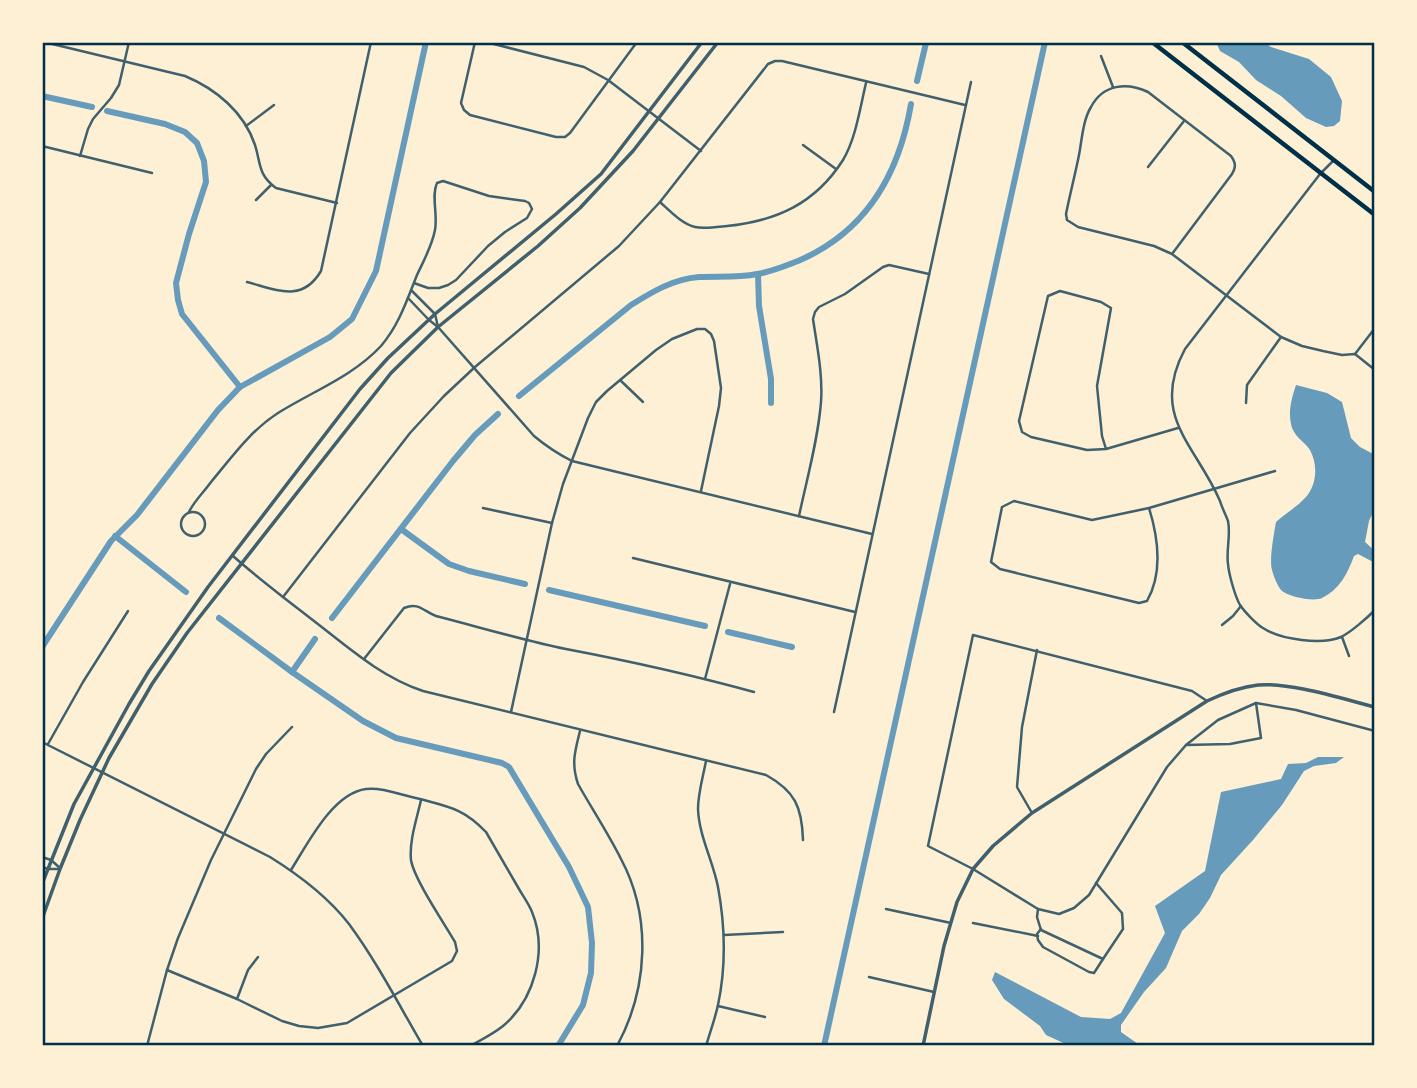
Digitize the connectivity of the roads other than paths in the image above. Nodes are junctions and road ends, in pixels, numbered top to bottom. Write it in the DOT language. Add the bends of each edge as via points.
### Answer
graph roads {
  1 [pos="44,42"];
  2 [pos="129,42"];
  3 [pos="365,42"];
  4 [pos="475,42"];
  5 [pos="486,42"];
  6 [pos="637,42"];
  7 [pos="702,42"];
  8 [pos="718,42"];
  9 [pos="1152,42"];
  10 [pos="1182,42"];
  11 [pos="371,43"];
  12 [pos="1101,56"];
  13 [pos="124,62"];
  14 [pos="608,80"];
  15 [pos="866,82"];
  16 [pos="971,82"];
  17 [pos="1113,87"];
  18 [pos="274,105"];
  19 [pos="965,105"];
  20 [pos="648,111"];
  21 [pos="658,118"];
  22 [pos="1184,121"];
  23 [pos="246,126"];
  24 [pos="803,145"];
  25 [pos="42,146"];
  26 [pos="701,151"];
  27 [pos="80,156"];
  28 [pos="1334,160"];
  29 [pos="1148,167"];
  30 [pos="836,169"];
  31 [pos="152,173"];
  32 [pos="1320,174"];
  33 [pos="271,185"];
  34 [pos="1375,192"];
  35 [pos="256,200"];
  36 [pos="660,202"];
  37 [pos="337,204"];
  38 [pos="1375,215"];
  39 [pos="1172,254"];
  40 [pos="929,275"];
  41 [pos="247,282"];
  42 [pos="414,283"];
  43 [pos="411,290"];
  44 [pos="1227,297"];
  45 [pos="408,298"];
  46 [pos="435,314"];
  47 [pos="429,320"];
  48 [pos="439,327"];
  49 [pos="1375,328"];
  50 [pos="1281,337"];
  51 [pos="1355,355"];
  52 [pos="475,367"];
  53 [pos="1375,370"];
  54 [pos="620,380"];
  55 [pos="643,402"];
  56 [pos="1246,403"];
  57 [pos="1178,428"];
  58 [pos="1106,449"];
  59 [pos="572,461"];
  60 [pos="1275,471"];
  61 [pos="1215,490"];
  62 [pos="701,491"];
  63 [pos="483,508"];
  64 [pos="1149,508"];
  65 [pos="189,512"];
  66 [pos="799,516"];
  67 [pos="552,523"];
  68 [pos="872,534"];
  69 [pos="233,556"];
  70 [pos="633,558"];
  71 [pos="242,564"];
  72 [pos="730,583"];
  73 [pos="283,597"];
  74 [pos="1241,606"];
  75 [pos="128,611"];
  76 [pos="855,612"];
  77 [pos="1375,612"];
  78 [pos="1222,625"];
  79 [pos="1342,637"];
  80 [pos="527,640"];
  81 [pos="1037,650"];
  82 [pos="1349,656"];
  83 [pos="363,659"];
  84 [pos="705,679"];
  85 [pos="754,692"];
  86 [pos="1207,701"];
  87 [pos="1255,703"];
  88 [pos="1375,707"];
  89 [pos="511,712"];
  90 [pos="834,712"];
  91 [pos="292,727"];
  92 [pos="580,729"];
  93 [pos="1375,731"];
  94 [pos="42,741"];
  95 [pos="48,744"];
  96 [pos="1186,746"];
  97 [pos="706,760"];
  98 [pos="93,768"];
  99 [pos="102,772"];
  100 [pos="421,800"];
  101 [pos="1032,813"];
  102 [pos="223,835"];
  103 [pos="803,840"];
  104 [pos="42,857"];
  105 [pos="51,860"];
  106 [pos="42,867"];
  107 [pos="48,869"];
  108 [pos="60,869"];
  109 [pos="973,869"];
  110 [pos="291,870"];
  111 [pos="1096,883"];
  112 [pos="42,884"];
  113 [pos="886,909"];
  114 [pos="1038,909"];
  115 [pos="42,919"];
  116 [pos="951,923"];
  117 [pos="973,923"];
  118 [pos="1041,929"];
  119 [pos="783,932"];
  120 [pos="724,935"];
  121 [pos="1038,936"];
  122 [pos="258,957"];
  123 [pos="1103,960"];
  124 [pos="167,970"];
  125 [pos="869,977"];
  126 [pos="934,992"];
  127 [pos="393,996"];
  128 [pos="237,999"];
  129 [pos="718,1006"];
  130 [pos="765,1017"];
  131 [pos="148,1046"];
  132 [pos="423,1046"];
  133 [pos="470,1046"];
  134 [pos="617,1046"];
  135 [pos="706,1046"];
  136 [pos="923,1046"];
  1 -- 13 [label="street"];
  2 -- 13 [label="street"];
  3 -- 11 [label="street"];
  4 -- 14 [label="street" via="461,103 470,115 565,137"];
  5 -- 14 [label="street" via="584,67"];
  6 -- 14 [label="street"];
  7 -- 20 [label="street"];
  8 -- 21 [label="street"];
  9 -- 32 [label="main road"];
  10 -- 28 [label="main road"];
  11 -- 37 [label="street"];
  12 -- 17 [label="street"];
  13 -- 23 [label="street" via="202,83 233,108"];
  13 -- 27 [label="street" via="119,85 93,119"];
  14 -- 20 [label="street"];
  15 -- 19 [label="street"];
  15 -- 26 [label="street" via="775,61 768,64"];
  15 -- 30 [label="street" via="851,141"];
  16 -- 19 [label="street"];
  17 -- 22 [label="street" via="1148,92"];
  17 -- 39 [label="street" via="1090,108 1068,220 1078,227"];
  18 -- 23 [label="street"];
  19 -- 40 [label="street"];
  20 -- 21 [label="street"];
  20 -- 46 [label="street" via="601,174"];
  21 -- 26 [label="street"];
  21 -- 48 [label="street" via="580,208"];
  22 -- 29 [label="street"];
  22 -- 39 [label="street" via="1231,156 1235,164"];
  23 -- 33 [label="street" via="260,169"];
  24 -- 30 [label="street"];
  25 -- 27 [label="street"];
  26 -- 36 [label="street"];
  27 -- 31 [label="street"];
  28 -- 32 [label="street"];
  28 -- 34 [label="main road"];
  30 -- 36 [label="street" via="813,194 763,221 695,228"];
  32 -- 38 [label="main road"];
  32 -- 44 [label="street"];
  33 -- 35 [label="street"];
  33 -- 37 [label="street"];
  36 -- 52 [label="street" via="619,246"];
  37 -- 41 [label="street" via="321,271 307,288 287,292"];
  39 -- 44 [label="street"];
  40 -- 66 [label="street" via="889,265 815,312 821,400"];
  40 -- 68 [label="street"];
  42 -- 42 [label="street" via="439,288 456,280 505,232 527,218 532,209 529,203 437,183 435,229"];
  42 -- 43 [label="street"];
  43 -- 45 [label="street"];
  43 -- 46 [label="street"];
  44 -- 50 [label="street"];
  44 -- 57 [label="street" via="1178,362 1171,395"];
  45 -- 47 [label="street"];
  45 -- 65 [label="street" via="395,327 369,358 254,431"];
  46 -- 47 [label="street"];
  46 -- 48 [label="street"];
  47 -- 48 [label="street"];
  47 -- 69 [label="street" via="360,389"];
  48 -- 52 [label="street"];
  48 -- 71 [label="street" via="391,373"];
  49 -- 51 [label="street"];
  50 -- 51 [label="street" via="1302,346"];
  50 -- 56 [label="street" via="1247,384"];
  51 -- 53 [label="street"];
  52 -- 59 [label="street" via="534,436"];
  52 -- 73 [label="street" via="410,433"];
  54 -- 55 [label="street"];
  54 -- 59 [label="street" via="596,402"];
  54 -- 62 [label="street" via="672,339 697,329 711,334 721,388"];
  57 -- 58 [label="street"];
  57 -- 61 [label="street"];
  58 -- 58 [label="street" via="1097,387 1111,307 1060,291 1048,296 1019,421 1022,432 1087,450"];
  59 -- 62 [label="street"];
  59 -- 67 [label="street"];
  60 -- 61 [label="street"];
  61 -- 64 [label="street"];
  61 -- 74 [label="street" via="1228,522 1227,564"];
  62 -- 66 [label="street"];
  63 -- 67 [label="street"];
  64 -- 64 [label="street" via="1157,563 1147,601 1139,603 1000,569 991,562 1002,507 1014,501 1092,520"];
  65 -- 65 [label="street" via="181,529 199,535 205,525 203,517"];
  66 -- 68 [label="street"];
  67 -- 80 [label="street"];
  68 -- 76 [label="street"];
  69 -- 71 [label="street"];
  69 -- 98 [label="street" via="149,671"];
  70 -- 72 [label="street"];
  71 -- 73 [label="street"];
  71 -- 99 [label="street" via="152,684"];
  72 -- 76 [label="street"];
  72 -- 84 [label="street"];
  73 -- 83 [label="street"];
  74 -- 78 [label="street"];
  74 -- 79 [label="street" via="1263,628 1285,637 1322,641"];
  75 -- 95 [label="street"];
  76 -- 90 [label="street"];
  77 -- 79 [label="street"];
  79 -- 82 [label="street"];
  80 -- 83 [label="street" via="411,605"];
  80 -- 84 [label="street"];
  80 -- 89 [label="street"];
  81 -- 86 [label="street" via="1192,691"];
  81 -- 101 [label="street" via="1022,727 1017,787"];
  81 -- 109 [label="street" via="973,635 928,846"];
  83 -- 89 [label="street" via="405,685"];
  84 -- 85 [label="street"];
  86 -- 88 [label="street" via="1231,690 1272,685"];
  86 -- 101 [label="street"];
  87 -- 93 [label="street"];
  87 -- 96 [label="street" via="1218,720"];
  87 -- 96 [label="street" via="1261,738"];
  89 -- 92 [label="street"];
  91 -- 102 [label="street" via="256,769"];
  92 -- 97 [label="street"];
  92 -- 134 [label="street" via="573,760 578,784 622,859 641,923 640,984"];
  94 -- 95 [label="street"];
  95 -- 98 [label="street"];
  96 -- 111 [label="street" via="1167,767"];
  97 -- 103 [label="street" via="776,780 799,810"];
  97 -- 120 [label="street" via="698,808 718,886"];
  98 -- 99 [label="street"];
  98 -- 105 [label="street"];
  99 -- 102 [label="street"];
  99 -- 108 [label="street"];
  100 -- 110 [label="street" via="381,790 355,792 332,808"];
  100 -- 127 [label="street" via="411,860 457,951 452,961"];
  100 -- 133 [label="street" via="463,812 486,832 532,912 538,931 537,966 526,998 502,1027"];
  101 -- 109 [label="street"];
  102 -- 110 [label="street"];
  102 -- 124 [label="street"];
  104 -- 105 [label="street"];
  105 -- 107 [label="street"];
  105 -- 108 [label="street"];
  106 -- 107 [label="street"];
  107 -- 108 [label="street"];
  107 -- 112 [label="street"];
  108 -- 115 [label="street"];
  109 -- 114 [label="street"];
  109 -- 116 [label="street"];
  110 -- 127 [label="street" via="347,922"];
  111 -- 114 [label="street" via="1074,908 1059,914"];
  111 -- 123 [label="street" via="1122,913 1123,929"];
  113 -- 116 [label="street"];
  114 -- 118 [label="street"];
  116 -- 126 [label="street"];
  117 -- 121 [label="street"];
  118 -- 121 [label="street"];
  118 -- 123 [label="street"];
  119 -- 120 [label="street"];
  120 -- 129 [label="street"];
  121 -- 123 [label="street" via="1043,947 1094,973"];
  122 -- 128 [label="street"];
  124 -- 128 [label="street"];
  124 -- 131 [label="street"];
  125 -- 126 [label="street"];
  126 -- 136 [label="street"];
  127 -- 128 [label="street" via="347,1023 318,1028 282,1021"];
  127 -- 132 [label="street"];
  129 -- 130 [label="street"];
  129 -- 135 [label="street"];
}
